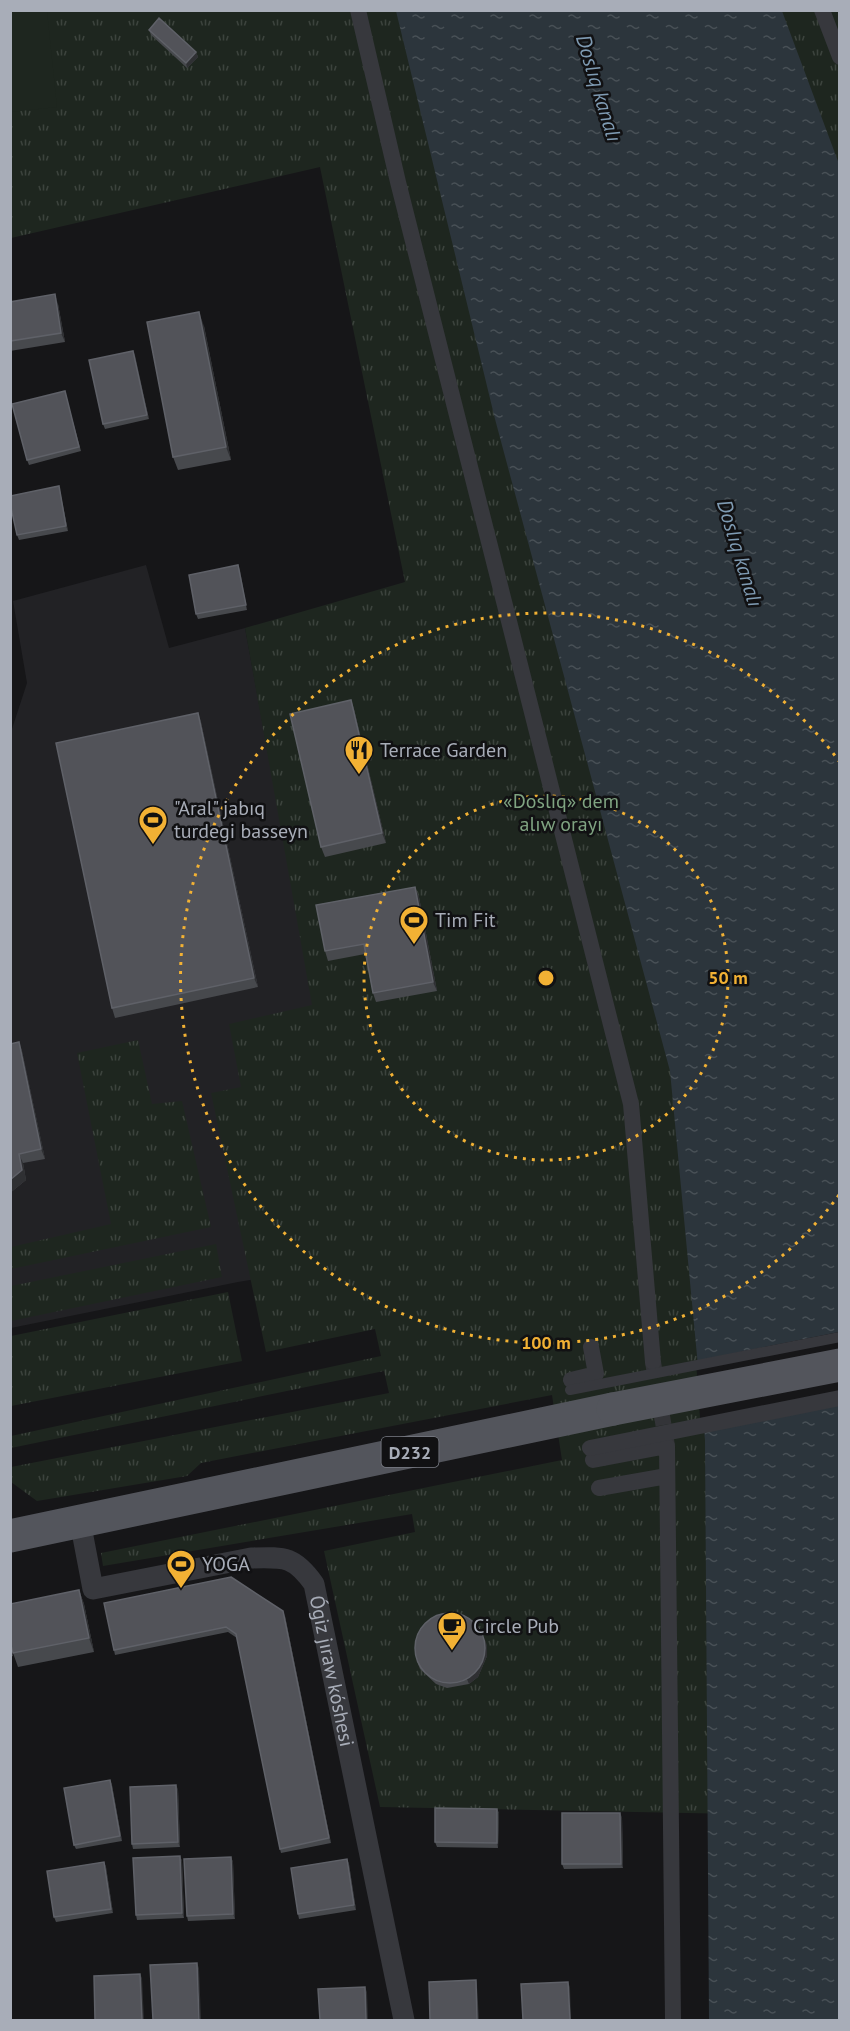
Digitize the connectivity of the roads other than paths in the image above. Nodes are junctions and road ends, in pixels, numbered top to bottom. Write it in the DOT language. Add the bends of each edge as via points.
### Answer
graph roads {
  1 [pos="358,10"];
  2 [pos="822,10"];
  3 [pos="840,57"];
  4 [pos="840,1337"];
  5 [pos="591,1347"];
  6 [pos="653,1362"];
  7 [pos="840,1365"];
  8 [pos="570,1385"];
  9 [pos="840,1398"];
  10 [pos="667,1476"];
  11 [pos="599,1488"];
  12 [pos="80,1521"];
  13 [pos="10,1536"];
  14 [pos="404,2020"];
  15 [pos="673,2020"];
  1 -- 6 [label="street" via="631,1104"];
  2 -- 3 [label="street"];
  4 -- 8 [label="lane, bridge"];
  5 -- 8 [label="street" via="596,1374"];
  7 -- 12 [label="main road, D232, bridge"];
  9 -- 10 [label="street, bridge" via="591,1454 667,1446"];
  10 -- 11 [label="street"];
  10 -- 15 [label="street"];
  12 -- 13 [label="main road, D232"];
  12 -- 14 [label="street, Ógiz jıraw kóshesi" via="93,1589 251,1558 278,1557 301,1565 314,1584"];
}
